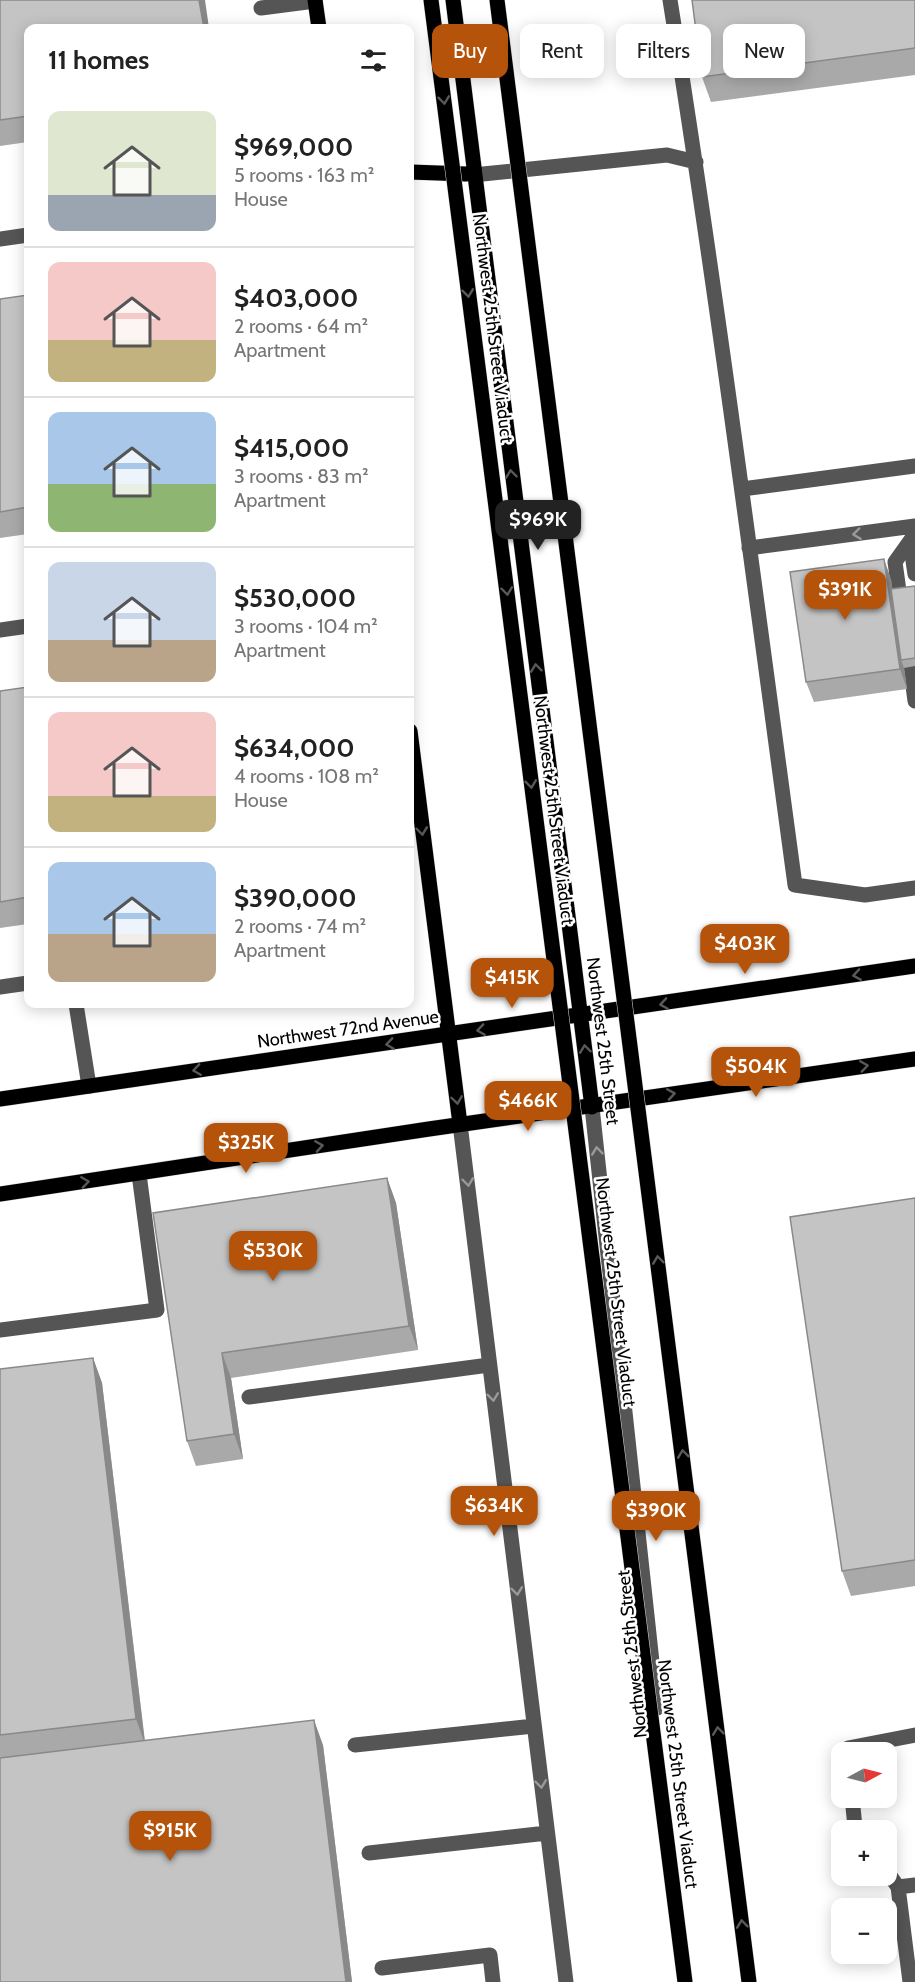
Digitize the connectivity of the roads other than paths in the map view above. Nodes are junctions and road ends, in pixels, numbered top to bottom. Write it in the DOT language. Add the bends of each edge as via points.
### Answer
graph roads {
  1 [pos="431,0"];
  2 [pos="453,0"];
  3 [pos="497,0"];
  4 [pos="670,0"];
  5 [pos="315,1"];
  6 [pos="261,8"];
  7 [pos="318,24"];
  8 [pos="696,162"];
  9 [pos="414,172"];
  10 [pos="473,175"];
  11 [pos="24,236"];
  12 [pos="0,239"];
  13 [pos="915,466"];
  14 [pos="742,489"];
  15 [pos="915,526"];
  16 [pos="915,534"];
  17 [pos="749,548"];
  18 [pos="915,552"];
  19 [pos="915,574"];
  20 [pos="899,591"];
  21 [pos="24,627"];
  22 [pos="0,630"];
  23 [pos="910,664"];
  24 [pos="915,701"];
  25 [pos="414,763"];
  26 [pos="915,888"];
  27 [pos="915,966"];
  28 [pos="24,984"];
  29 [pos="0,987"];
  30 [pos="77,1008"];
  31 [pos="580,1016"];
  32 [pos="448,1035"];
  33 [pos="915,1059"];
  34 [pos="89,1086"];
  35 [pos="0,1099"];
  36 [pos="592,1107"];
  37 [pos="460,1124"];
  38 [pos="139,1174"];
  39 [pos="0,1194"];
  40 [pos="0,1330"];
  41 [pos="489,1365"];
  42 [pos="249,1397"];
  43 [pos="534,1726"];
  44 [pos="915,1735"];
  45 [pos="879,1742"];
  46 [pos="355,1745"];
  47 [pos="548,1833"];
  48 [pos="369,1853"];
  49 [pos="915,1885"];
  50 [pos="898,1887"];
  51 [pos="382,1968"];
  52 [pos="493,1982"];
  53 [pos="566,1982"];
  54 [pos="686,1982"];
  55 [pos="749,1982"];
  56 [pos="910,1982"];
  1 -- 54 [label="main road, Northwest 25th Street Viaduct, one-way, bridge"];
  2 -- 10 [label="main road, Northwest 25th Street"];
  55 -- 3 [label="main road, one-way, bridge"];
  4 -- 8 [label="street"];
  5 -- 6 [label="street"];
  5 -- 7 [label="main road"];
  8 -- 10 [label="street" via="667,155"];
  8 -- 14 [label="street"];
  9 -- 10 [label="main road"];
  31 -- 10 [label="main road, Northwest 25th Street, one-way"];
  11 -- 12 [label="street"];
  13 -- 14 [label="street"];
  14 -- 17 [label="street"];
  15 -- 17 [label="street, one-way"];
  16 -- 20 [label="street" via="895,562"];
  17 -- 26 [label="street" via="795,885 865,895"];
  18 -- 19 [label="street"];
  21 -- 22 [label="street"];
  23 -- 24 [label="street"];
  25 -- 32 [label="main road, one-way"];
  27 -- 31 [label="main road, Northwest 72nd Avenue, one-way"];
  28 -- 29 [label="street"];
  30 -- 34 [label="street"];
  31 -- 32 [label="main road, Northwest 72nd Avenue, one-way"];
  36 -- 31 [label="main road, Northwest 25th Street, one-way"];
  32 -- 34 [label="main road, Northwest 72nd Avenue, one-way"];
  32 -- 37 [label="main road, one-way"];
  36 -- 33 [label="main road, one-way"];
  34 -- 35 [label="main road, Northwest 72nd Avenue"];
  36 -- 37 [label="main road"];
  54 -- 36 [label="street, Northwest 25th Street, one-way"];
  38 -- 37 [label="main road, one-way"];
  37 -- 41 [label="street, one-way"];
  39 -- 38 [label="main road, one-way"];
  38 -- 40 [label="street" via="157,1310"];
  41 -- 42 [label="street"];
  41 -- 43 [label="street, one-way"];
  43 -- 46 [label="street"];
  43 -- 47 [label="street, one-way"];
  44 -- 45 [label="street"];
  47 -- 48 [label="street"];
  47 -- 53 [label="street"];
  49 -- 50 [label="street"];
  50 -- 56 [label="street"];
  51 -- 52 [label="street" via="490,1955"];
}
